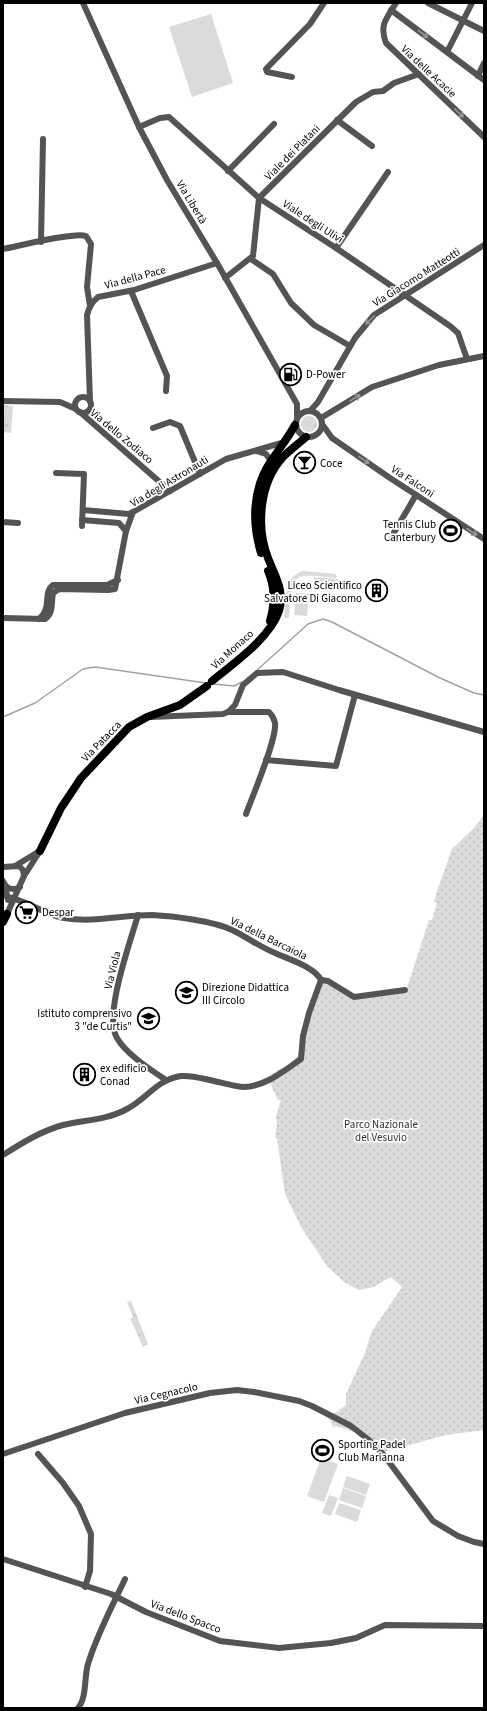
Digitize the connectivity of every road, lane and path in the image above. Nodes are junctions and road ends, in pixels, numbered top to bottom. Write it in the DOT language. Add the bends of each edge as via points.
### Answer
graph roads {
  1 [pos="83,3"];
  2 [pos="324,3"];
  3 [pos="396,3"];
  4 [pos="428,3"];
  5 [pos="472,3"];
  6 [pos="392,10"];
  7 [pos="464,20"];
  8 [pos="484,30"];
  9 [pos="447,52"];
  10 [pos="484,63"];
  11 [pos="419,74"];
  12 [pos="478,76"];
  13 [pos="292,77"];
  14 [pos="484,80"];
  15 [pos="337,120"];
  16 [pos="274,124"];
  17 [pos="139,127"];
  18 [pos="484,137"];
  19 [pos="43,139"];
  20 [pos="372,146"];
  21 [pos="228,171"];
  22 [pos="388,172"];
  23 [pos="259,198"];
  24 [pos="41,242"];
  25 [pos="484,246"];
  26 [pos="336,248"];
  27 [pos="3,249"];
  28 [pos="251,259"];
  29 [pos="217,262"];
  30 [pos="225,278"];
  31 [pos="131,291"];
  32 [pos="405,296"];
  33 [pos="90,306"];
  34 [pos="350,346"];
  35 [pos="484,356"];
  36 [pos="467,359"];
  37 [pos="90,383"];
  38 [pos="166,391"];
  39 [pos="78,398"];
  40 [pos="3,401"];
  41 [pos="90,401"];
  42 [pos="60,402"];
  43 [pos="297,404"];
  44 [pos="90,409"];
  45 [pos="310,410"];
  46 [pos="78,411"];
  47 [pos="297,416"];
  48 [pos="322,421"];
  49 [pos="93,424"];
  50 [pos="295,425"];
  51 [pos="153,428"];
  52 [pos="314,436"];
  53 [pos="306,437"];
  54 [pos="332,438"];
  55 [pos="285,442"];
  56 [pos="255,451"];
  57 [pos="271,461"];
  58 [pos="56,473"];
  59 [pos="200,474"];
  60 [pos="170,491"];
  61 [pos="416,495"];
  62 [pos="83,510"];
  63 [pos="113,512"];
  64 [pos="133,512"];
  65 [pos="3,522"];
  66 [pos="110,522"];
  67 [pos="18,523"];
  68 [pos="126,531"];
  69 [pos="392,536"];
  70 [pos="484,539"];
  71 [pos="3,618"];
  72 [pos="266,632"];
  73 [pos="209,683"];
  74 [pos="355,695"];
  75 [pos="228,712"];
  76 [pos="148,717"];
  77 [pos="484,732"];
  78 [pos="266,760"];
  79 [pos="246,814"];
  80 [pos="40,851"];
  81 [pos="13,866"];
  82 [pos="3,867"];
  83 [pos="3,873"];
  84 [pos="24,876"];
  85 [pos="3,882"];
  86 [pos="20,887"];
  87 [pos="7,898"];
  88 [pos="15,898"];
  89 [pos="7,914"];
  90 [pos="138,915"];
  91 [pos="3,922"];
  92 [pos="321,980"];
  93 [pos="405,990"];
  94 [pos="166,1080"];
  95 [pos="3,1155"];
  96 [pos="3,1454"];
  97 [pos="38,1454"];
  98 [pos="484,1544"];
  99 [pos="3,1559"];
  100 [pos="125,1579"];
  101 [pos="85,1587"];
  102 [pos="117,1598"];
  103 [pos="484,1626"];
  104 [pos="78,1708"];
  1 -- 17 [label="street, Via Libertà"];
  2 -- 13 [label="street" via="304,30 266,69 267,72"];
  3 -- 6 [label="street, Via delle Acacie"];
  4 -- 7 [label="street"];
  5 -- 7 [label="street"];
  6 -- 9 [label="street, one-way"];
  6 -- 11 [label="street, Via delle Acacie" via="382,28 386,42"];
  7 -- 8 [label="street"];
  7 -- 9 [label="street"];
  9 -- 12 [label="street"];
  10 -- 12 [label="street"];
  11 -- 15 [label="street, Viale dei Platani" via="394,83 384,91 373,92 356,102"];
  11 -- 18 [label="street, Via delle Acacie, one-way"];
  12 -- 14 [label="street"];
  15 -- 20 [label="street"];
  15 -- 23 [label="street, Viale dei Platani"];
  16 -- 21 [label="street"];
  17 -- 21 [label="street, Viale degli Ulivi" via="169,117"];
  17 -- 29 [label="street, Via Libertà" via="167,180"];
  19 -- 24 [label="street"];
  21 -- 23 [label="street, Viale degli Ulivi"];
  22 -- 26 [label="street"];
  23 -- 26 [label="street, Viale degli Ulivi"];
  23 -- 28 [label="street"];
  24 -- 27 [label="street"];
  24 -- 33 [label="street" via="80,235 88,238 91,244 87,287"];
  25 -- 32 [label="street, Via Giacomo Matteotti"];
  26 -- 32 [label="street, Viale degli Ulivi"];
  28 -- 30 [label="street"];
  28 -- 34 [label="street" via="273,274 291,303 314,325"];
  29 -- 30 [label="street, Via Libertà"];
  29 -- 31 [label="street, Via della Pace"];
  30 -- 43 [label="street, Via Libertà"];
  31 -- 33 [label="street, Via della Pace" via="98,297"];
  31 -- 38 [label="street" via="167,376"];
  32 -- 34 [label="street, Via Giacomo Matteotti, one-way" via="374,315"];
  32 -- 36 [label="street, Viale degli Ulivi" via="455,330"];
  33 -- 37 [label="street" via="87,315"];
  34 -- 45 [label="street, Via Giacomo Matteotti" via="318,402"];
  35 -- 36 [label="street"];
  48 -- 36 [label="street, one-way" via="372,388 439,365"];
  37 -- 39 [label="street"];
  37 -- 41 [label="street"];
  39 -- 41 [label="street" via="87,398"];
  39 -- 42 [label="street"];
  39 -- 46 [label="street" via="75,404"];
  40 -- 42 [label="street, Via dello Zodiaco"];
  41 -- 44 [label="street"];
  42 -- 46 [label="street, Via dello Zodiaco"];
  43 -- 45 [label="street"];
  43 -- 47 [label="street, Via Libertà"];
  44 -- 46 [label="street" via="87,412"];
  44 -- 49 [label="street"];
  45 -- 47 [label="street"];
  45 -- 48 [label="street" via="316,412"];
  46 -- 49 [label="street, Via dello Zodiaco"];
  47 -- 50 [label="street"];
  48 -- 52 [label="street" via="320,431"];
  48 -- 54 [label="street, Via Falconi"];
  49 -- 60 [label="street, Via dello Zodiaco"];
  50 -- 53 [label="street" via="298,432"];
  50 -- 55 [label="main road"];
  51 -- 59 [label="street" via="170,422 180,426"];
  52 -- 53 [label="street"];
  52 -- 54 [label="street, Via Falconi"];
  53 -- 72 [label="main road" via="282,457 274,468 263,498 261,512 264,542 280,590 278,611"];
  54 -- 61 [label="street, Via Falconi, one-way"];
  55 -- 56 [label="street, Via degli Astronauti"];
  55 -- 57 [label="main road"];
  56 -- 57 [label="street" via="266,454"];
  56 -- 59 [label="street, Via degli Astronauti" via="226,459"];
  57 -- 72 [label="main road" via="260,485 254,512 257,540 274,591 273,613"];
  58 -- 62 [label="street" via="84,474"];
  59 -- 60 [label="street, Via degli Astronauti"];
  60 -- 64 [label="street, Via degli Astronauti"];
  61 -- 69 [label="street"];
  61 -- 70 [label="street, Via Falconi, one-way"];
  62 -- 63 [label="street"];
  62 -- 66 [label="street" via="82,523"];
  63 -- 64 [label="street"];
  63 -- 66 [label="street" via="108,515"];
  64 -- 68 [label="street, Via degli Astronauti"];
  65 -- 67 [label="street"];
  66 -- 68 [label="street" via="119,523"];
  68 -- 71 [label="street, Via degli Astronauti" via="115,589 55,590 50,614 45,619"];
  72 -- 73 [label="main road, Via Monaco"];
  73 -- 76 [label="main road, Via Patacca" via="180,705"];
  74 -- 75 [label="street" via="283,672 257,673 244,685 235,705"];
  74 -- 77 [label="street"];
  74 -- 78 [label="street" via="336,766"];
  75 -- 76 [label="street"];
  75 -- 78 [label="street" via="269,712 273,716 275,724"];
  76 -- 80 [label="main road, Via Patacca" via="129,727 81,778 61,808"];
  78 -- 79 [label="street"];
  80 -- 81 [label="street"];
  80 -- 84 [label="street, Via Patacca"];
  81 -- 82 [label="street"];
  81 -- 83 [label="street"];
  81 -- 84 [label="street" via="21,868"];
  84 -- 86 [label="street, Via Patacca"];
  85 -- 86 [label="street" via="13,889"];
  85 -- 87 [label="street"];
  86 -- 88 [label="street, Via Patacca"];
  87 -- 88 [label="street, Via della Barcaiola"];
  87 -- 89 [label="street"];
  88 -- 89 [label="street, Via Patacca"];
  88 -- 90 [label="street, Via della Barcaiola" via="56,917 102,920"];
  89 -- 91 [label="main road"];
  90 -- 92 [label="street, Via della Barcaiola" via="172,917 232,930 271,952 314,971"];
  90 -- 94 [label="street, Via Viola" via="121,971 113,1028 116,1038 131,1054"];
  92 -- 93 [label="street, Via della Barcaiola" via="354,997"];
  92 -- 94 [label="street" via="309,1013 301,1059 275,1078 244,1087 183,1076"];
  94 -- 95 [label="street" via="126,1110 43,1132"];
  96 -- 98 [label="street, Via Cegnacolo" via="125,1413 210,1393 237,1390 254,1392 312,1406 351,1426 383,1454 433,1521 458,1536"];
  97 -- 101 [label="street" via="79,1506 91,1534 90,1571"];
  99 -- 101 [label="street"];
  100 -- 102 [label="street"];
  101 -- 102 [label="street"];
  102 -- 103 [label="street, Via dello Spacco" via="220,1641 278,1648 356,1638 385,1625"];
  102 -- 104 [label="street" via="92,1652 82,1701"];
}
